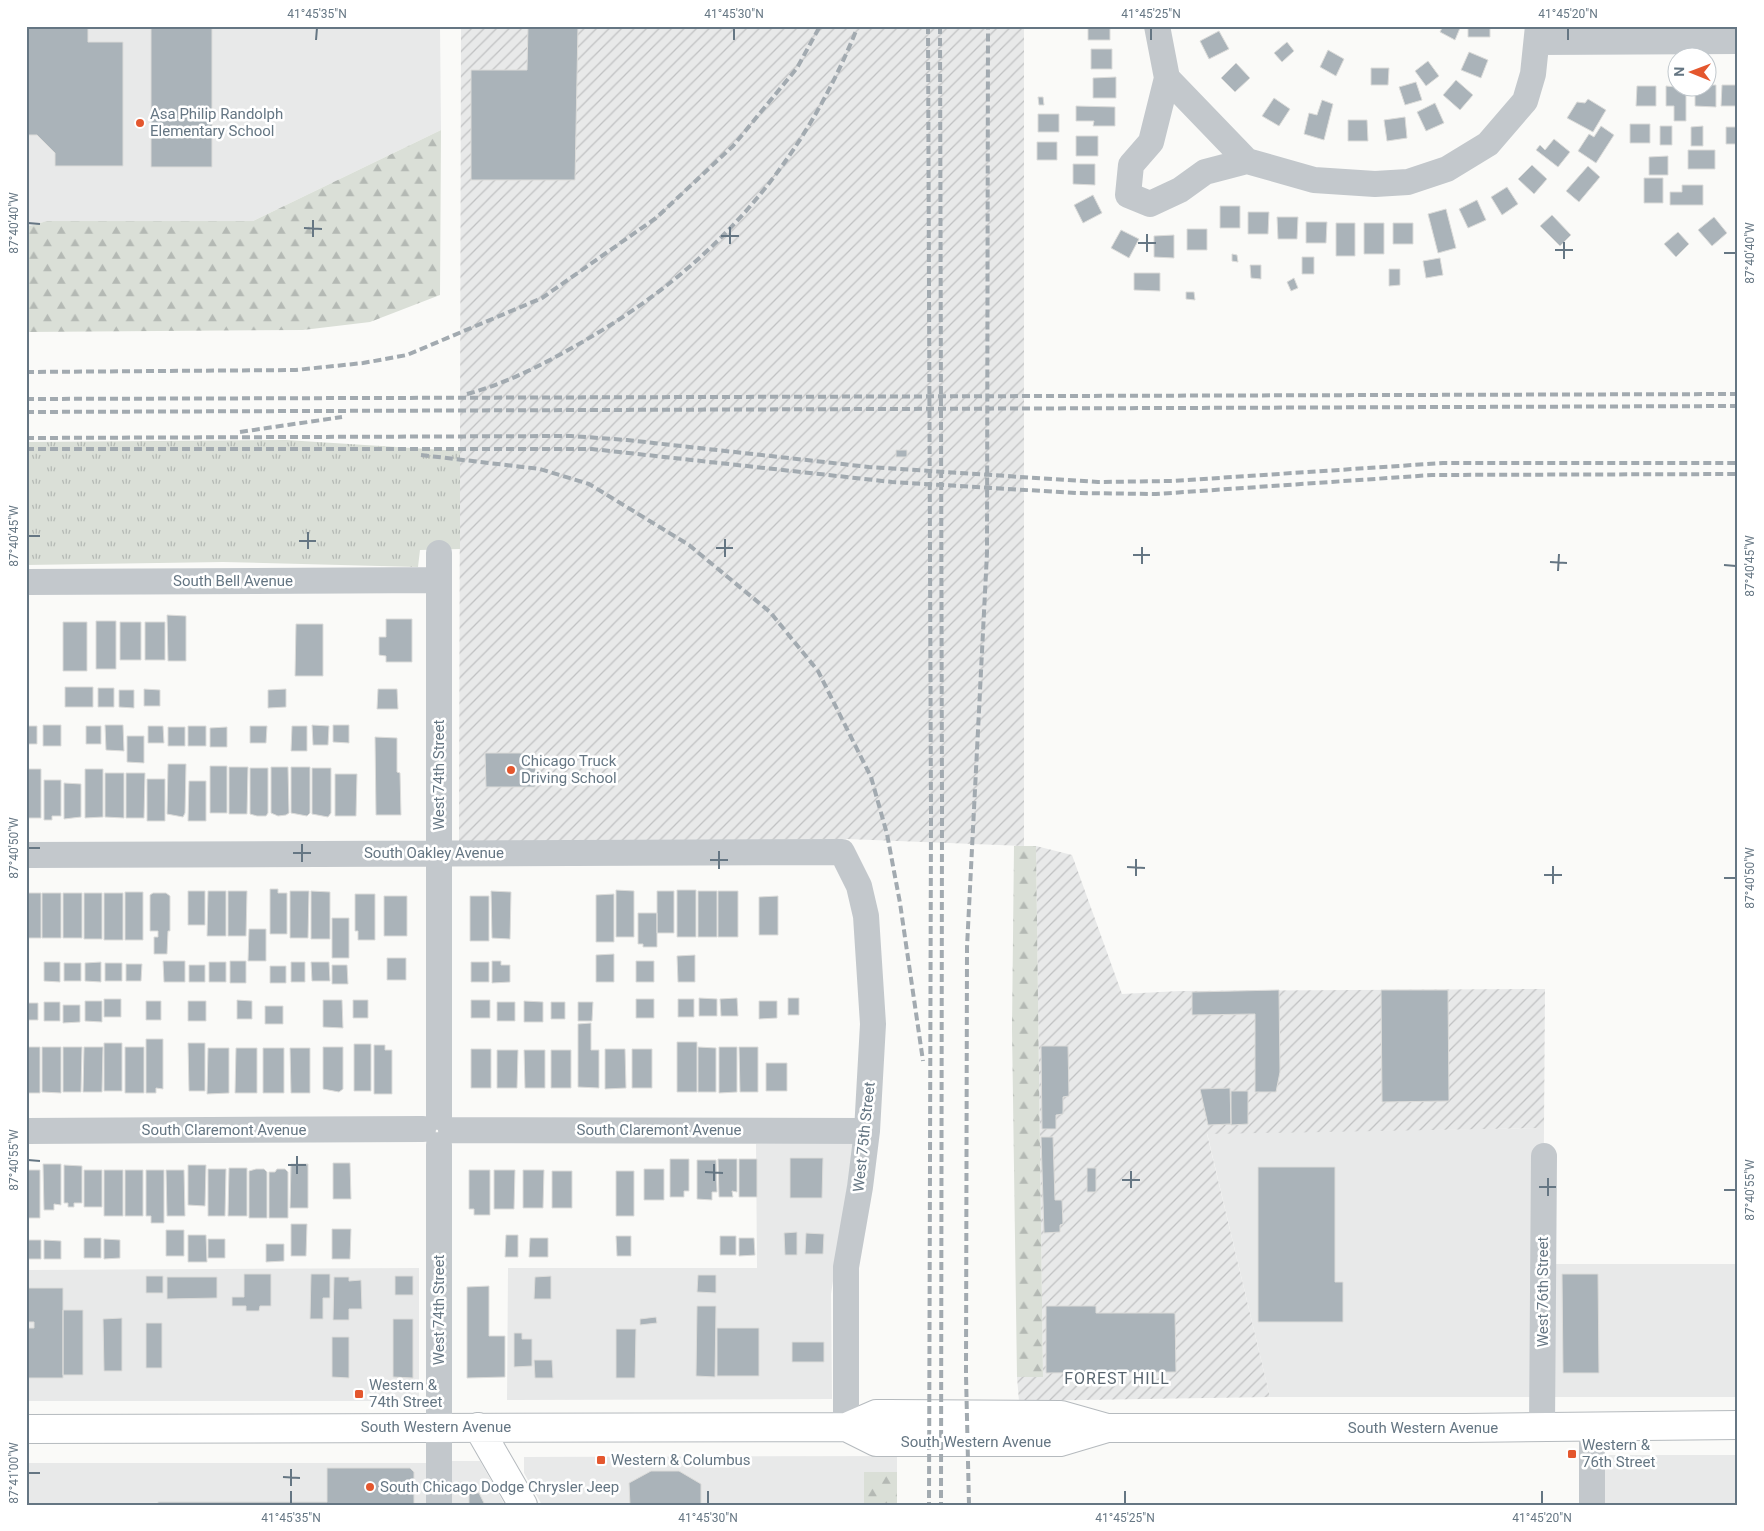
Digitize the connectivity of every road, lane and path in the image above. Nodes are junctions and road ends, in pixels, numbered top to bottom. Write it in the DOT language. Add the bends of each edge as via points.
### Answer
graph roads {
  1 [pos="1156,26"];
  2 [pos="1538,34"];
  3 [pos="1738,41"];
  4 [pos="1167,78"];
  5 [pos="1247,161"];
  6 [pos="439,553"];
  7 [pos="439,580"];
  8 [pos="26,582"];
  9 [pos="842,852"];
  10 [pos="439,853"];
  11 [pos="26,855"];
  12 [pos="438,1130"];
  13 [pos="26,1131"];
  14 [pos="867,1131"];
  15 [pos="1544,1156"];
  16 [pos="1738,1425"];
  17 [pos="1592,1426"];
  18 [pos="439,1427"];
  19 [pos="478,1427"];
  20 [pos="846,1427"];
  21 [pos="1542,1427"];
  22 [pos="26,1429"];
  23 [pos="439,1505"];
  24 [pos="523,1505"];
  25 [pos="1592,1505"];
  1 -- 4 [label="street"];
  2 -- 3 [label="street"];
  2 -- 5 [label="street" via="1533,74 1524,101 1488,144 1447,169 1408,182 1375,184 1314,180"];
  4 -- 5 [label="street"];
  4 -- 5 [label="street" via="1151,142 1131,165 1128,195 1150,204 1180,190 1205,172"];
  6 -- 7 [label="street, West 74th Street"];
  7 -- 8 [label="street, South Bell Avenue"];
  7 -- 10 [label="street, West 74th Street"];
  9 -- 10 [label="street, South Oakley Avenue"];
  9 -- 14 [label="street, West 75th Street" via="859,886 866,916 873,1024"];
  10 -- 11 [label="street, South Oakley Avenue"];
  10 -- 12 [label="street, West 74th Street"];
  12 -- 13 [label="street, South Claremont Avenue"];
  12 -- 14 [label="street, South Claremont Avenue"];
  12 -- 18 [label="street, West 74th Street"];
  14 -- 20 [label="street, West 75th Street" via="846,1267"];
  15 -- 21 [label="street, West 76th Street"];
  16 -- 17 [label="main road, South Western Avenue"];
  17 -- 21 [label="main road, South Western Avenue"];
  17 -- 25 [label="street"];
  18 -- 19 [label="main road, South Western Avenue"];
  18 -- 22 [label="main road, South Western Avenue"];
  18 -- 23 [label="street, West 74th Street"];
  19 -- 20 [label="main road, South Western Avenue"];
  19 -- 24 [label="main road"];
  20 -- 21 [label="main road, South Western Avenue" via="876,1442 1060,1442 1107,1428"];
}
